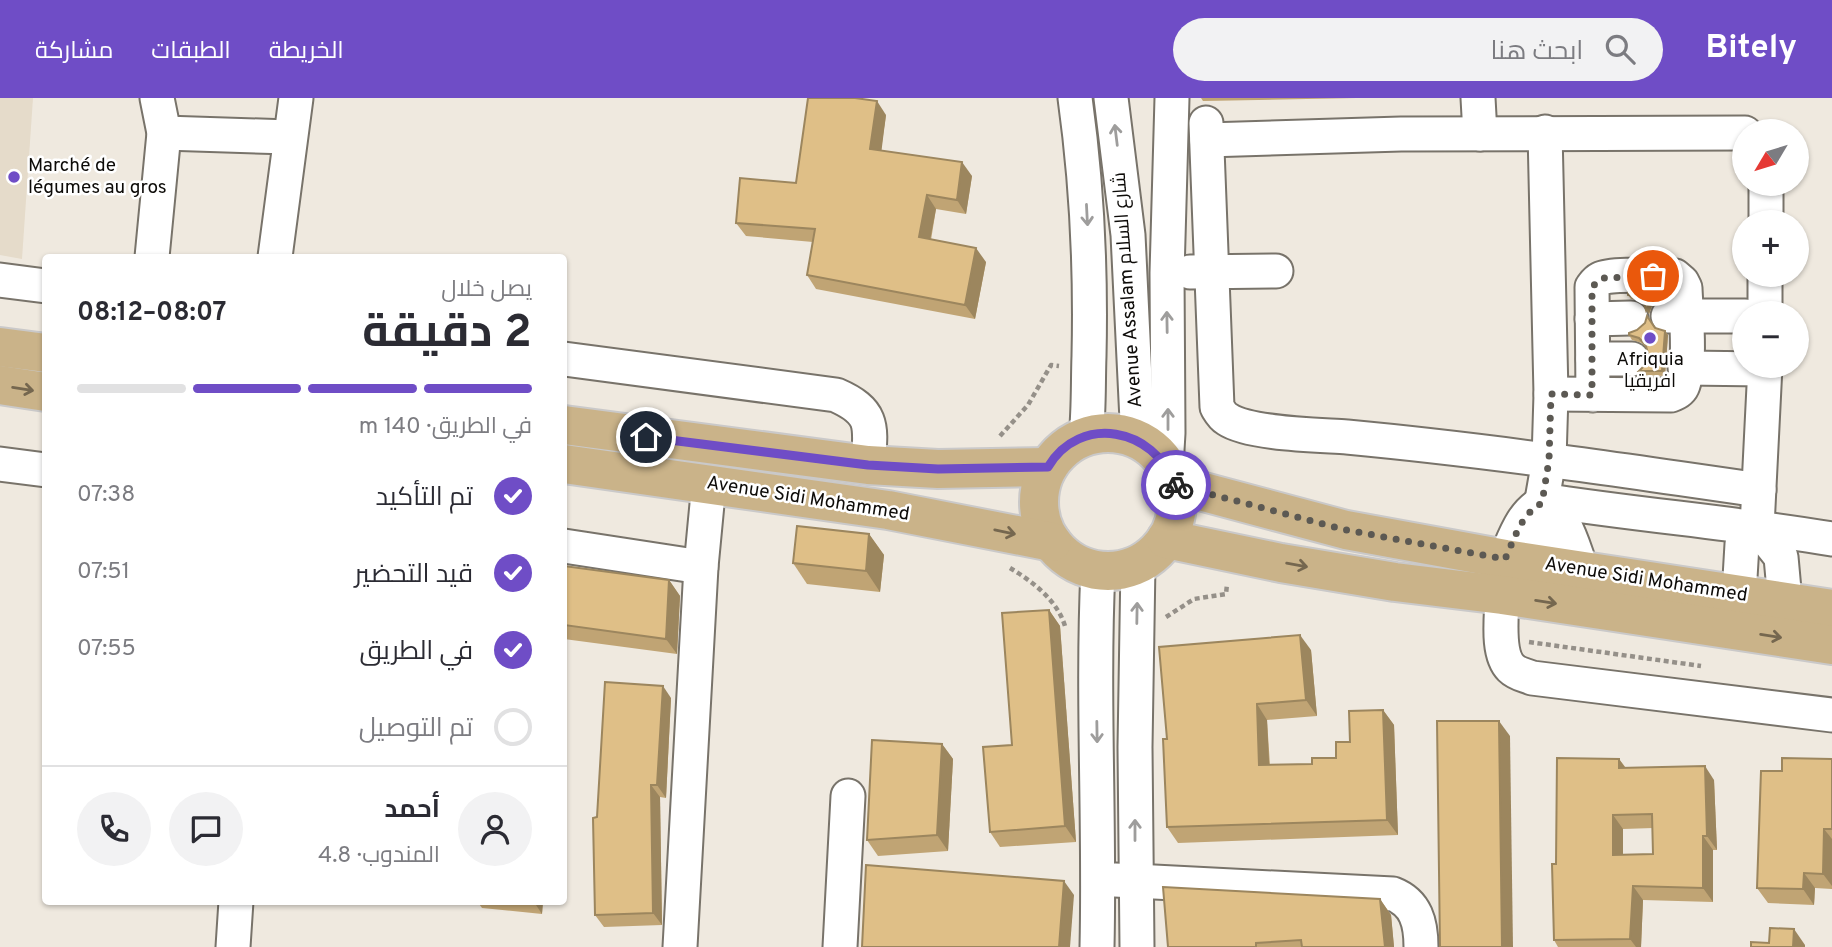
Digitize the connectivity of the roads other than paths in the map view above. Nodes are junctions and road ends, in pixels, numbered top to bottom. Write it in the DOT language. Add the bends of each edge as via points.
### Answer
graph roads {
  1 [pos="157,98"];
  2 [pos="296,98"];
  3 [pos="1075,98"];
  4 [pos="1111,98"];
  5 [pos="1172,98"];
  6 [pos="1478,98"];
  7 [pos="1545,132"];
  8 [pos="164,133"];
  9 [pos="1732,133"];
  10 [pos="1480,134"];
  11 [pos="289,137"];
  12 [pos="152,254"];
  13 [pos="275,254"];
  14 [pos="1276,271"];
  15 [pos="1212,272"];
  16 [pos="1167,273"];
  17 [pos="0,280"];
  18 [pos="42,285"];
  19 [pos="1677,316"];
  20 [pos="1732,316"];
  21 [pos="1631,318"];
  22 [pos="1592,319"];
  23 [pos="0,347"];
  24 [pos="42,352"];
  25 [pos="567,359"];
  26 [pos="1593,359"];
  27 [pos="1632,359"];
  28 [pos="1680,361"];
  29 [pos="1732,365"];
  30 [pos="1764,378"];
  31 [pos="0,385"];
  32 [pos="42,391"];
  33 [pos="1551,394"];
  34 [pos="1592,395"];
  35 [pos="567,425"];
  36 [pos="1086,437"];
  37 [pos="1138,441"];
  38 [pos="1549,460"];
  39 [pos="0,464"];
  40 [pos="567,464"];
  41 [pos="868,465"];
  42 [pos="1048,467"];
  43 [pos="42,469"];
  44 [pos="1170,475"];
  45 [pos="709,483"];
  46 [pos="1759,490"];
  47 [pos="1542,501"];
  48 [pos="1757,528"];
  49 [pos="1166,539"];
  50 [pos="1832,539"];
  51 [pos="1052,542"];
  52 [pos="567,546"];
  53 [pos="1138,564"];
  54 [pos="701,566"];
  55 [pos="1098,570"];
  56 [pos="1582,570"];
  57 [pos="1516,573"];
  58 [pos="1739,595"];
  59 [pos="1785,601"];
  60 [pos="1832,609"];
  61 [pos="1832,645"];
  62 [pos="1832,715"];
  63 [pos="848,796"];
  64 [pos="1099,880"];
  65 [pos="1135,880"];
  66 [pos="236,905"];
  67 [pos="233,947"];
  68 [pos="680,947"];
  69 [pos="840,947"];
  70 [pos="1097,947"];
  71 [pos="1137,947"];
  72 [pos="1421,947"];
  1 -- 8 [label="street"];
  2 -- 11 [label="street"];
  3 -- 36 [label="street, Avenue Assalam شارع السلام, one-way" via="1090,269"];
  37 -- 4 [label="street, Avenue Assalam شارع السلام, one-way" via="1128,235"];
  5 -- 16 [label="street"];
  6 -- 10 [label="street"];
  7 -- 9 [label="street"];
  7 -- 10 [label="street"];
  7 -- 33 [label="street"];
  8 -- 11 [label="street"];
  8 -- 12 [label="street"];
  10 -- 15 [label="street" via="1206,132"];
  11 -- 13 [label="street"];
  14 -- 15 [label="street"];
  15 -- 16 [label="street"];
  15 -- 38 [label="street" via="1217,407 1229,421 1279,432"];
  44 -- 16 [label="street, one-way"];
  17 -- 18 [label="street"];
  19 -- 20 [label="street"];
  19 -- 22 [label="street" via="1685,288 1679,279 1632,276 1596,281"];
  19 -- 28 [label="street"];
  21 -- 22 [label="street"];
  22 -- 26 [label="street"];
  23 -- 24 [label="main road"];
  25 -- 41 [label="street" via="836,395 865,413 871,426"];
  26 -- 27 [label="street"];
  26 -- 34 [label="street"];
  28 -- 29 [label="street"];
  28 -- 34 [label="street" via="1683,386 1678,393"];
  30 -- 46 [label="street"];
  31 -- 32 [label="main road, one-way"];
  33 -- 34 [label="street"];
  33 -- 38 [label="street"];
  35 -- 41 [label="main road, Avenue Sidi Mohammed"];
  36 -- 37 [label="main road" via="1116,434"];
  36 -- 42 [label="main road" via="1067,446"];
  37 -- 44 [label="main road" via="1157,454"];
  38 -- 46 [label="street"];
  38 -- 47 [label="street"];
  39 -- 43 [label="street"];
  40 -- 45 [label="main road, Avenue Sidi Mohammed"];
  41 -- 42 [label="main road, Avenue Sidi Mohammed"];
  42 -- 51 [label="main road" via="1039,505"];
  44 -- 49 [label="main road" via="1175,512"];
  44 -- 57 [label="main road, Avenue Sidi Mohammed" via="1346,530"];
  45 -- 51 [label="main road, Avenue Sidi Mohammed, one-way" via="888,510"];
  45 -- 54 [label="street"];
  46 -- 48 [label="street"];
  47 -- 48 [label="street"];
  47 -- 56 [label="street" via="1564,524"];
  47 -- 57 [label="street"];
  48 -- 50 [label="street"];
  48 -- 58 [label="street" via="1742,544"];
  48 -- 59 [label="street" via="1781,557"];
  49 -- 53 [label="main road"];
  49 -- 57 [label="main road, Avenue Sidi Mohammed, one-way" via="1395,582"];
  51 -- 55 [label="main road" via="1075,563"];
  52 -- 54 [label="street"];
  53 -- 55 [label="main road"];
  65 -- 53 [label="street, one-way"];
  54 -- 68 [label="street"];
  55 -- 64 [label="street, one-way"];
  56 -- 57 [label="main road, Avenue Sidi Mohammed"];
  56 -- 58 [label="main road, Avenue Sidi Mohammed"];
  57 -- 61 [label="main road, Avenue Sidi Mohammed, one-way"];
  57 -- 62 [label="street" via="1501,638 1513,670 1532,678"];
  58 -- 59 [label="main road, Avenue Sidi Mohammed"];
  59 -- 60 [label="main road, Avenue Sidi Mohammed"];
  63 -- 69 [label="street"];
  64 -- 65 [label="street"];
  64 -- 70 [label="street"];
  65 -- 71 [label="street"];
  65 -- 72 [label="street" via="1393,894 1414,909"];
  66 -- 67 [label="street"];
}
